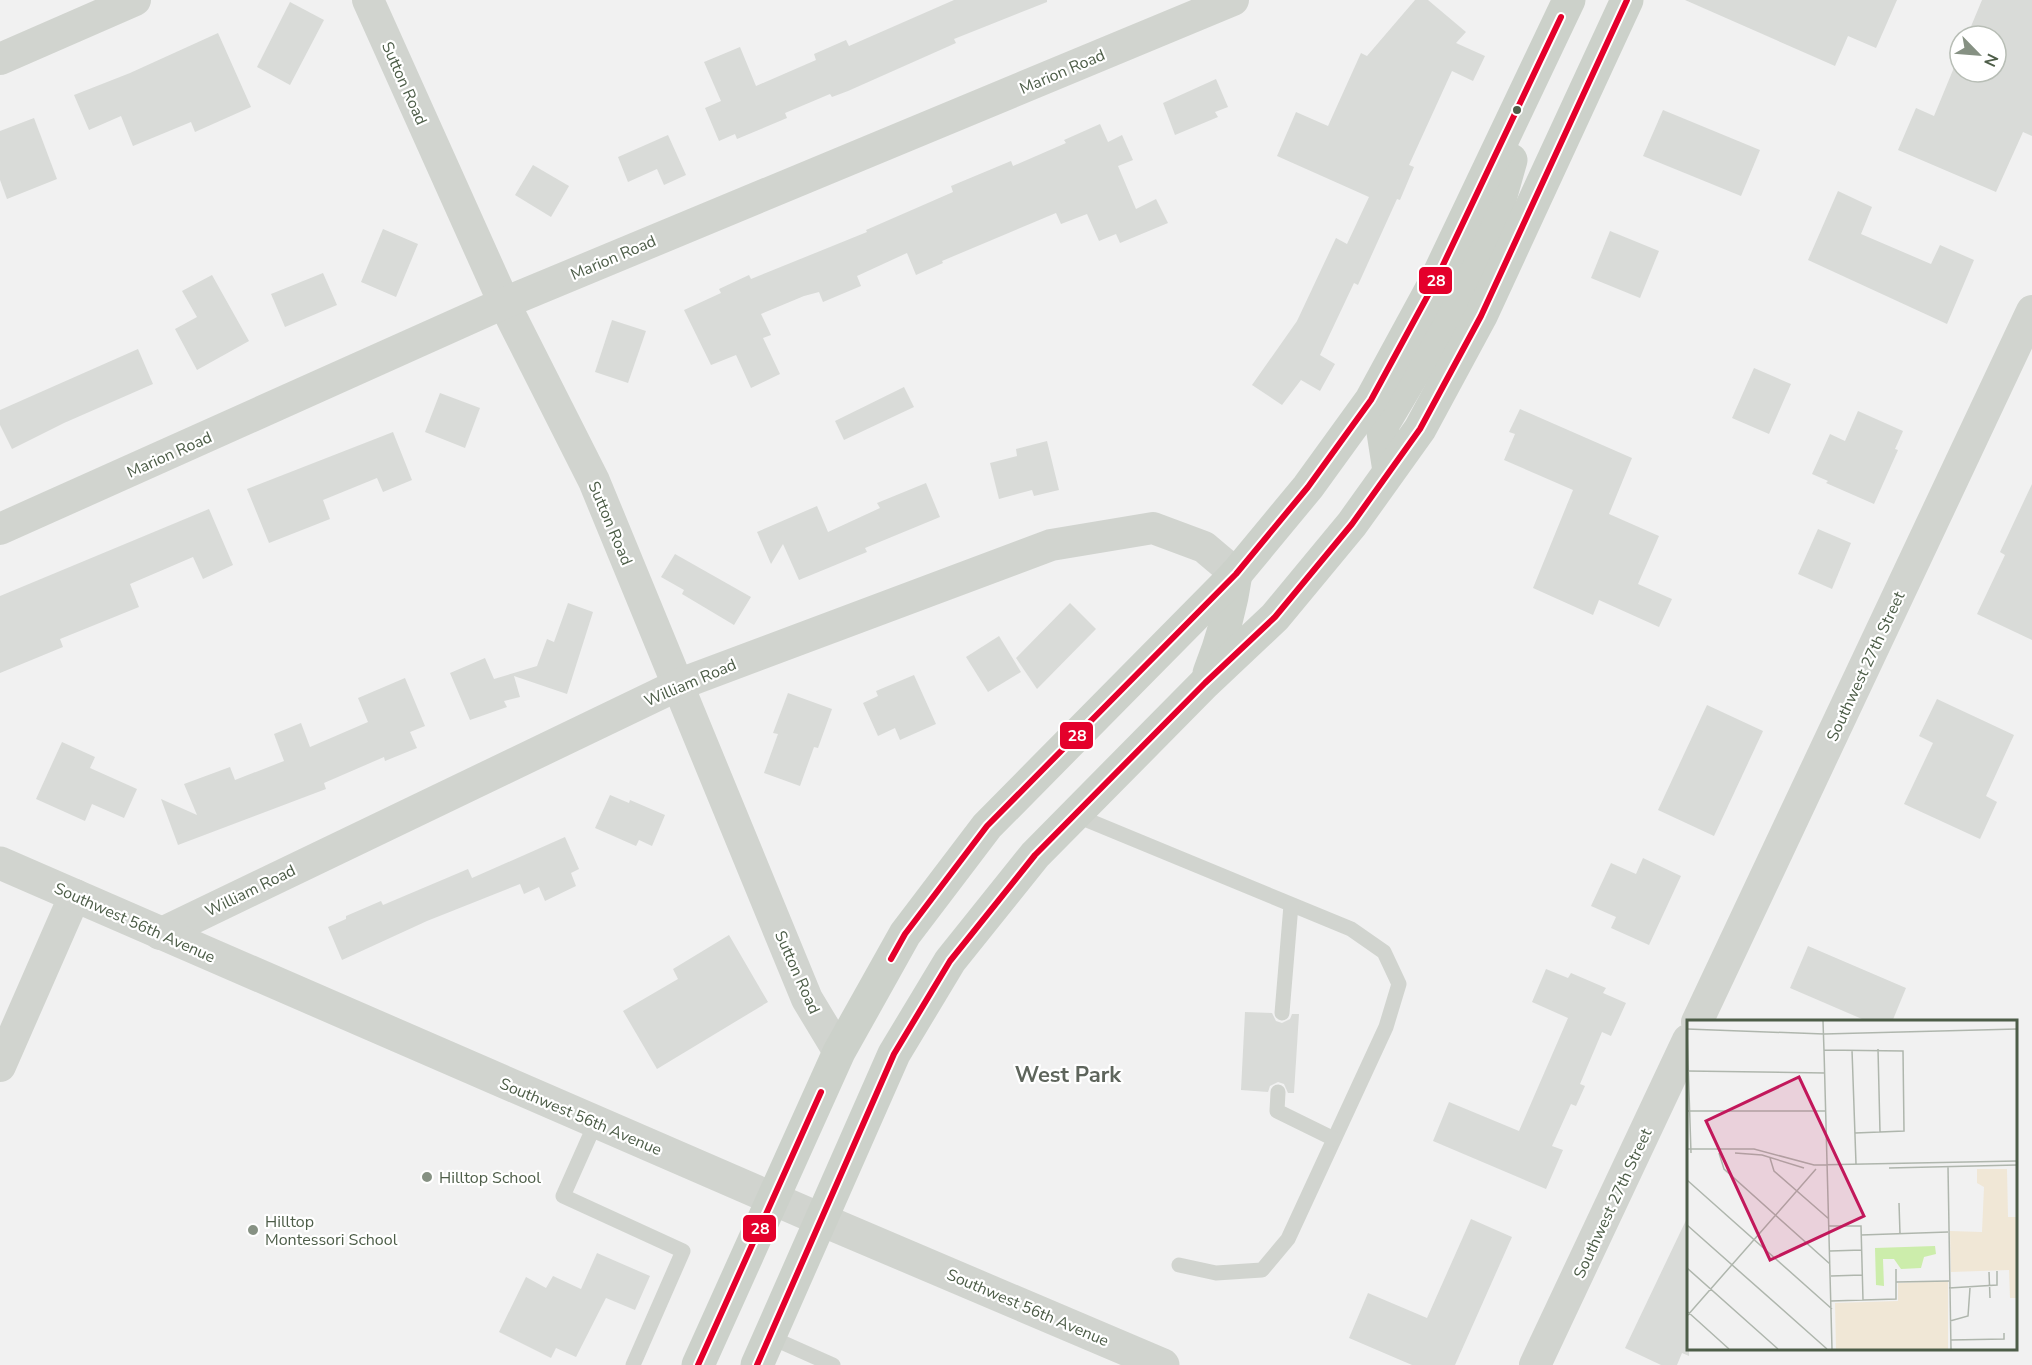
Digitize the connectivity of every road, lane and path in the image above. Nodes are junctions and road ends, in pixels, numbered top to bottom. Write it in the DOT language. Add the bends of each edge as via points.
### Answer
graph roads {
  1 [pos="135,0"];
  2 [pos="368,0"];
  3 [pos="1233,0"];
  4 [pos="1569,0"];
  5 [pos="1627,0"];
  6 [pos="0,59"];
  7 [pos="1515,113"];
  8 [pos="504,303"];
  9 [pos="2032,312"];
  10 [pos="1389,471"];
  11 [pos="0,529"];
  12 [pos="1236,574"];
  13 [pos="1204,682"];
  14 [pos="680,684"];
  15 [pos="1075,815"];
  16 [pos="0,863"];
  17 [pos="75,895"];
  18 [pos="1291,905"];
  19 [pos="160,934"];
  20 [pos="1282,1013"];
  21 [pos="1698,1020"];
  22 [pos="1687,1044"];
  23 [pos="839,1052"];
  24 [pos="0,1066"];
  25 [pos="1278,1092"];
  26 [pos="596,1122"];
  27 [pos="1334,1139"];
  28 [pos="772,1198"];
  29 [pos="822,1220"];
  30 [pos="1179,1265"];
  31 [pos="764,1351"];
  32 [pos="633,1365"];
  33 [pos="698,1365"];
  34 [pos="833,1365"];
  35 [pos="1163,1365"];
  36 [pos="1535,1365"];
  1 -- 6 [label="street"];
  2 -- 8 [label="street, Sutton Road"];
  3 -- 8 [label="street, Marion Road"];
  4 -- 7 [label="main road"];
  5 -- 10 [label="main road" via="1481,316 1420,429"];
  7 -- 10 [label="main road" via="1516,142 1493,224 1451,310 1382,426"];
  7 -- 12 [label="main road" via="1433,286 1371,400 1308,487"];
  8 -- 11 [label="street, Marion Road"];
  8 -- 14 [label="street, Sutton Road" via="594,482"];
  9 -- 21 [label="street, Southwest 27th Street"];
  10 -- 13 [label="main road" via="1352,524 1275,617"];
  12 -- 13 [label="main road" via="1223,639"];
  12 -- 14 [label="street, William Road" via="1204,547 1153,528 1051,545"];
  12 -- 23 [label="main road" via="987,826 905,934"];
  13 -- 15 [label="main road"];
  14 -- 19 [label="street, William Road"];
  14 -- 23 [label="street, Sutton Road" via="807,999"];
  15 -- 18 [label="lane"];
  15 -- 29 [label="main road" via="1035,855 950,961 894,1054"];
  16 -- 17 [label="street, Southwest 56th Avenue"];
  17 -- 19 [label="street, Southwest 56th Avenue"];
  17 -- 24 [label="street"];
  18 -- 20 [label="lane"];
  18 -- 27 [label="lane" via="1351,929 1384,952 1399,984 1386,1028"];
  19 -- 26 [label="street, Southwest 56th Avenue"];
  22 -- 36 [label="street, Southwest 27th Street"];
  23 -- 28 [label="main road"];
  25 -- 27 [label="lane" via="1277,1111"];
  26 -- 28 [label="street, Southwest 56th Avenue"];
  26 -- 32 [label="lane" via="563,1196 683,1251"];
  27 -- 30 [label="lane" via="1288,1239 1262,1270 1216,1273"];
  28 -- 29 [label="street, Southwest 56th Avenue"];
  28 -- 33 [label="main road"];
  29 -- 31 [label="main road"];
  29 -- 35 [label="street, Southwest 56th Avenue"];
  31 -- 34 [label="lane"];
}
